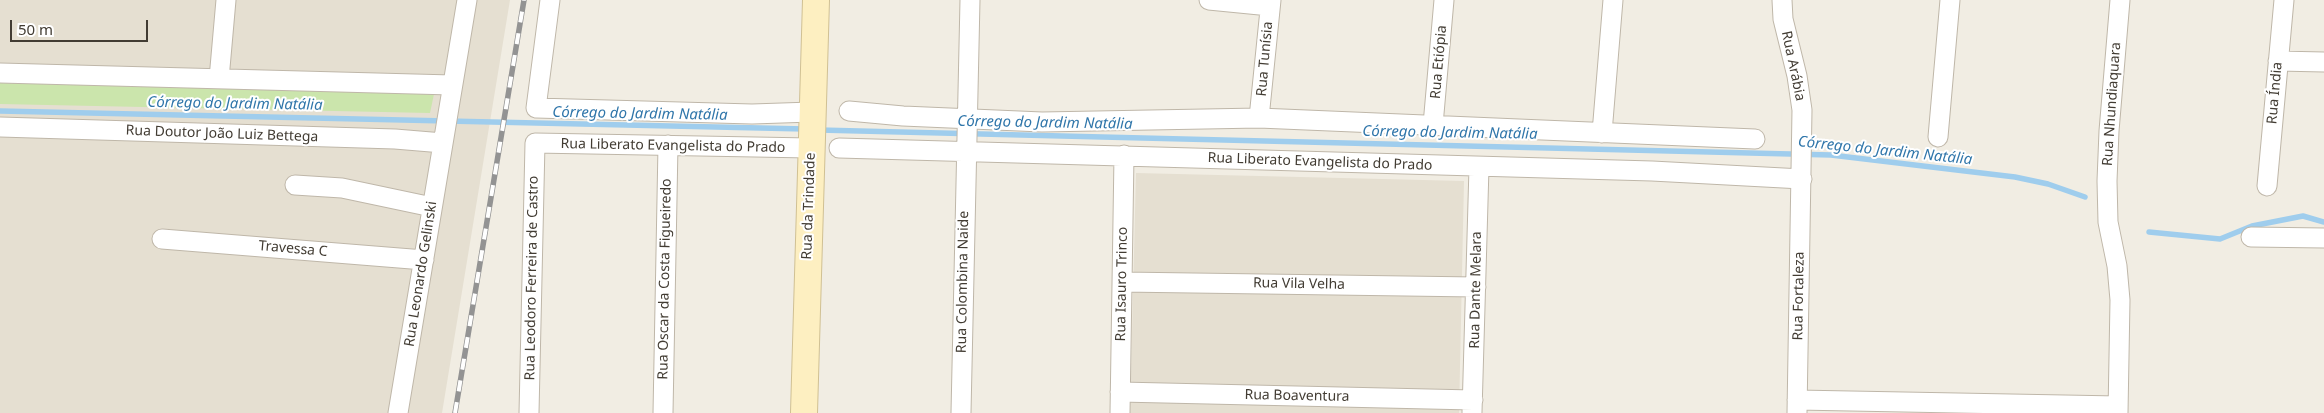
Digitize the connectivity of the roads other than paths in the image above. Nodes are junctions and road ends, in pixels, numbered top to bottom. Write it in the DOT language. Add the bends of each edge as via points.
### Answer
graph roads {
  1 [pos="226,0"];
  2 [pos="467,0"];
  3 [pos="550,0"];
  4 [pos="816,0"];
  5 [pos="970,0"];
  6 [pos="1209,0"];
  7 [pos="1444,0"];
  8 [pos="1613,0"];
  9 [pos="1782,0"];
  10 [pos="1950,0"];
  11 [pos="2120,0"];
  12 [pos="2284,0"];
  13 [pos="1270,3"];
  14 [pos="2278,61"];
  15 [pos="2324,62"];
  16 [pos="0,74"];
  17 [pos="219,79"];
  18 [pos="451,94"];
  19 [pos="849,111"];
  20 [pos="812,112"];
  21 [pos="966,117"];
  22 [pos="1260,118"];
  23 [pos="1433,125"];
  24 [pos="0,127"];
  25 [pos="1602,132"];
  26 [pos="1938,137"];
  27 [pos="444,139"];
  28 [pos="1755,139"];
  29 [pos="535,143"];
  30 [pos="668,145"];
  31 [pos="810,148"];
  32 [pos="839,148"];
  33 [pos="966,152"];
  34 [pos="1124,155"];
  35 [pos="1479,167"];
  36 [pos="1802,180"];
  37 [pos="296,184"];
  38 [pos="2267,186"];
  39 [pos="432,206"];
  40 [pos="2251,237"];
  41 [pos="2324,238"];
  42 [pos="162,239"];
  43 [pos="424,260"];
  44 [pos="1122,282"];
  45 [pos="1476,287"];
  46 [pos="1120,392"];
  47 [pos="1473,407"];
  48 [pos="1797,407"];
  49 [pos="2118,410"];
  50 [pos="398,413"];
  51 [pos="529,413"];
  52 [pos="663,413"];
  53 [pos="804,413"];
  54 [pos="960,413"];
  55 [pos="1120,413"];
  1 -- 17 [label="street"];
  2 -- 18 [label="street, Rua Leonardo Gelinski"];
  3 -- 20 [label="street" via="536,108 752,114"];
  4 -- 20 [label="main road, Rua da Trindade"];
  5 -- 21 [label="street, Rua Colombina Naide"];
  6 -- 13 [label="street"];
  7 -- 23 [label="street, Rua Etiópia"];
  8 -- 25 [label="street"];
  9 -- 36 [label="street, Rua Arábia" via="1786,34 1800,92"];
  10 -- 26 [label="street"];
  11 -- 49 [label="street, Rua Nhundiaquara" via="2107,209 2120,300"];
  12 -- 14 [label="street, Rua Índia"];
  13 -- 22 [label="street, Rua Tunísia"];
  14 -- 15 [label="street"];
  14 -- 38 [label="street, Rua Índia"];
  16 -- 17 [label="street"];
  17 -- 18 [label="street"];
  18 -- 27 [label="street, Rua Leonardo Gelinski"];
  19 -- 21 [label="street"];
  20 -- 31 [label="main road, Rua da Trindade"];
  21 -- 22 [label="street" via="1057,122"];
  21 -- 33 [label="street, Rua Colombina Naide"];
  22 -- 23 [label="street"];
  23 -- 25 [label="street"];
  24 -- 27 [label="street, Rua Doutor João Luiz Bettega"];
  25 -- 28 [label="street"];
  27 -- 39 [label="street, Rua Leonardo Gelinski"];
  29 -- 30 [label="street, Rua Liberato Evangelista do Prado"];
  29 -- 51 [label="street, Rua Leodoro Ferreira de Castro"];
  30 -- 31 [label="street, Rua Liberato Evangelista do Prado"];
  30 -- 52 [label="street, Rua Oscar da Costa Figueiredo"];
  31 -- 53 [label="main road, Rua da Trindade"];
  32 -- 33 [label="street, Rua Liberato Evangelista do Prado"];
  33 -- 34 [label="street, Rua Liberato Evangelista do Prado"];
  33 -- 54 [label="street, Rua Colombina Naide"];
  34 -- 35 [label="street, Rua Liberato Evangelista do Prado"];
  34 -- 44 [label="street, Rua Isauro Trinco"];
  35 -- 36 [label="street, Rua Liberato Evangelista do Prado" via="1652,171"];
  35 -- 45 [label="street, Rua Dante Melara"];
  36 -- 48 [label="street, Rua Fortaleza"];
  37 -- 39 [label="street" via="348,189"];
  39 -- 43 [label="street, Rua Leonardo Gelinski"];
  40 -- 41 [label="street"];
  42 -- 43 [label="street, Travessa C"];
  43 -- 50 [label="street, Rua Leonardo Gelinski"];
  44 -- 45 [label="street, Rua Vila Velha"];
  44 -- 46 [label="street, Rua Isauro Trinco"];
  45 -- 47 [label="street, Rua Dante Melara"];
  46 -- 47 [label="street, Rua Boaventura"];
  46 -- 55 [label="street, Rua Isauro Trinco"];
  48 -- 49 [label="street"];
}
